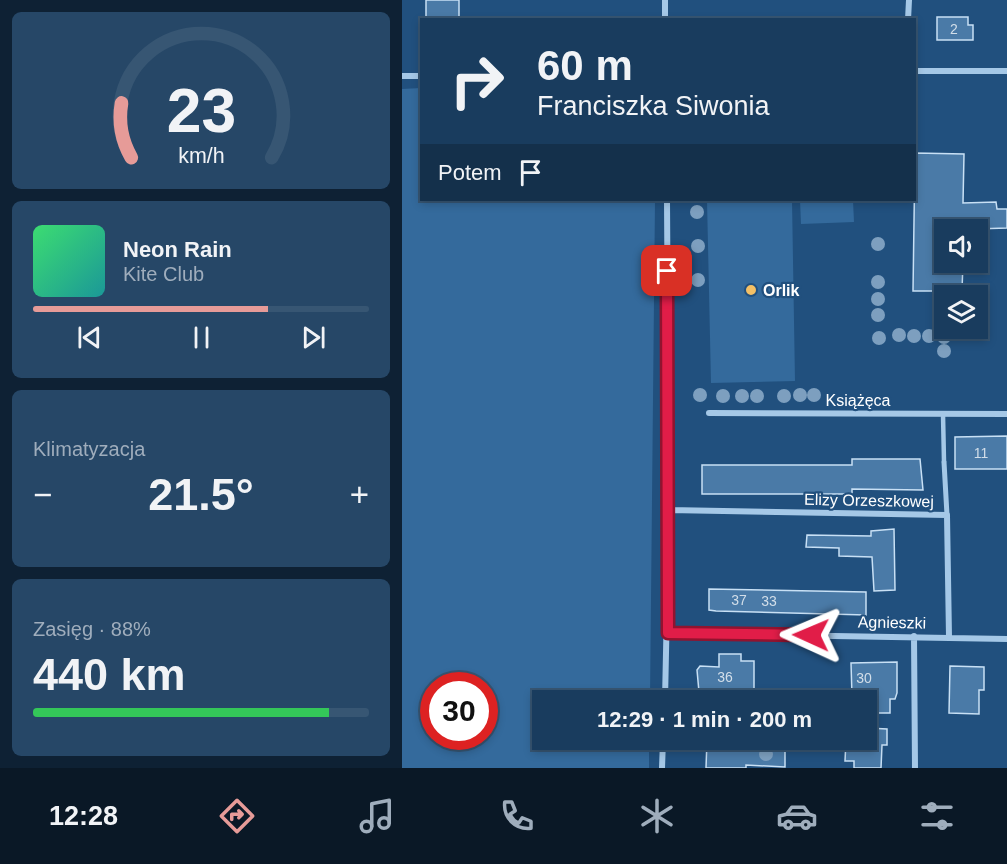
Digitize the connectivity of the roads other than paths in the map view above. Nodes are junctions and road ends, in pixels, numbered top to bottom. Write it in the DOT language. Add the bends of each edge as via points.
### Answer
graph roads {
  1 [pos="665,0"];
  2 [pos="909,0"];
  3 [pos="665,18"];
  4 [pos="908,18"];
  5 [pos="916,71"];
  6 [pos="1007,71"];
  7 [pos="402,76"];
  8 [pos="420,76"];
  9 [pos="667,201"];
  10 [pos="709,413"];
  11 [pos="943,414"];
  12 [pos="1007,414"];
  13 [pos="944,462"];
  14 [pos="669,510"];
  15 [pos="947,515"];
  16 [pos="668,633"];
  17 [pos="914,636"];
  18 [pos="949,637"];
  19 [pos="1007,639"];
  20 [pos="665,690"];
  21 [pos="663,750"];
  22 [pos="662,768"];
  23 [pos="915,768"];
  1 -- 3 [label="street"];
  2 -- 4 [label="street"];
  5 -- 6 [label="street"];
  7 -- 8 [label="street"];
  9 -- 14 [label="street"];
  10 -- 11 [label="street, Książęca"];
  11 -- 12 [label="street, Książęca"];
  11 -- 13 [label="lane"];
  13 -- 15 [label="street"];
  14 -- 15 [label="street, Elizy Orzeszkowej"];
  14 -- 16 [label="street"];
  15 -- 18 [label="street, Elizy Orzeszkowej"];
  16 -- 17 [label="street, Agnieszki"];
  16 -- 20 [label="street"];
  17 -- 18 [label="street, Agnieszki"];
  17 -- 23 [label="street"];
  18 -- 19 [label="street, Agnieszki"];
  21 -- 22 [label="street"];
}
